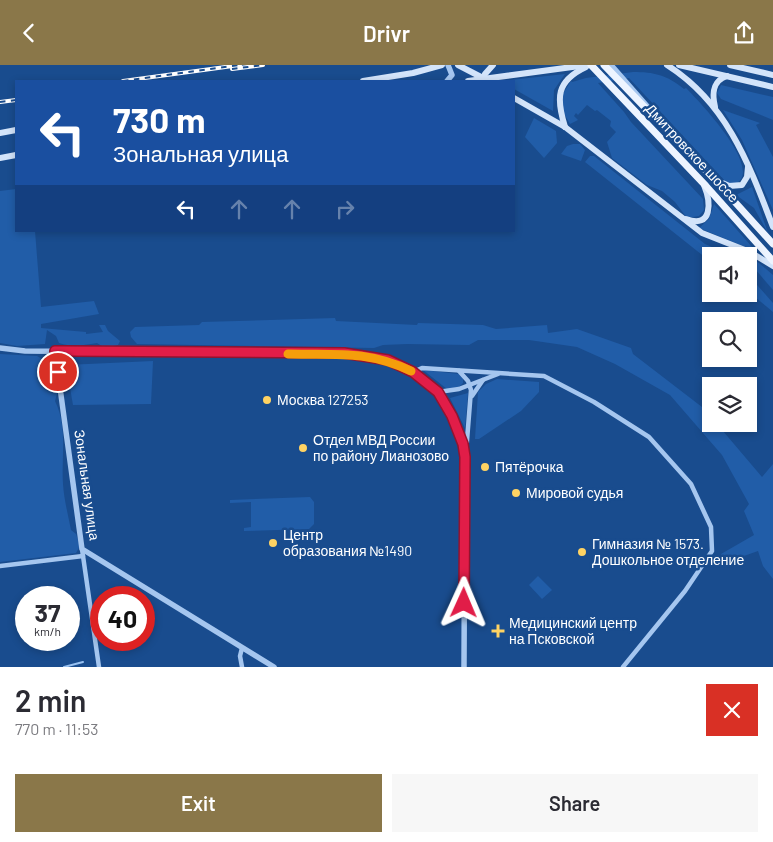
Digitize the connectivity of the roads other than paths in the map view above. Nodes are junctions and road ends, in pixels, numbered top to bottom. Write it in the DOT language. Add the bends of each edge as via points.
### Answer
graph roads {
  1 [pos="442,65"];
  2 [pos="448,65"];
  3 [pos="458,65"];
  4 [pos="493,65"];
  5 [pos="589,65"];
  6 [pos="604,65"];
  7 [pos="611,65"];
  8 [pos="667,65"];
  9 [pos="679,65"];
  10 [pos="730,65"];
  11 [pos="773,75"];
  12 [pos="729,76"];
  13 [pos="369,80"];
  14 [pos="448,80"];
  15 [pos="485,80"];
  16 [pos="627,85"];
  17 [pos="773,87"];
  18 [pos="515,99"];
  19 [pos="715,108"];
  20 [pos="565,127"];
  21 [pos="15,130"];
  22 [pos="0,133"];
  23 [pos="15,155"];
  24 [pos="0,158"];
  25 [pos="747,161"];
  26 [pos="714,179"];
  27 [pos="703,182"];
  28 [pos="680,217"];
  29 [pos="773,227"];
  30 [pos="773,244"];
  31 [pos="773,261"];
  32 [pos="773,266"];
  33 [pos="0,348"];
  34 [pos="55,351"];
  35 [pos="458,371"];
  36 [pos="413,372"];
  37 [pos="505,373"];
  38 [pos="487,378"];
  39 [pos="470,385"];
  40 [pos="438,392"];
  41 [pos="471,397"];
  42 [pos="465,457"];
  43 [pos="82,549"];
  44 [pos="83,556"];
  45 [pos="0,566"];
  46 [pos="242,647"];
  47 [pos="99,667"];
  48 [pos="242,667"];
  49 [pos="274,667"];
  50 [pos="464,667"];
  51 [pos="623,667"];
  1 -- 13 [label="main road"];
  2 -- 14 [label="street" via="452,75"];
  3 -- 15 [label="main road"];
  4 -- 15 [label="main road"];
  5 -- 15 [label="main road"];
  5 -- 20 [label="main road" via="571,76 560,91 559,104"];
  5 -- 27 [label="main road, Дмитровское шоссе"];
  6 -- 16 [label="main road, Дмитровское шоссе"];
  7 -- 16 [label="street"];
  8 -- 19 [label="main road"];
  9 -- 12 [label="main road"];
  10 -- 11 [label="main road"];
  12 -- 17 [label="main road"];
  12 -- 19 [label="main road" via="714,86"];
  16 -- 26 [label="main road, Дмитровское шоссе"];
  18 -- 20 [label="main road"];
  19 -- 25 [label="main road"];
  20 -- 28 [label="main road"];
  21 -- 22 [label="main road"];
  23 -- 24 [label="main road"];
  25 -- 26 [label="main road" via="747,177 742,185 729,186"];
  25 -- 29 [label="main road"];
  26 -- 30 [label="main road, Дмитровское шоссе"];
  27 -- 28 [label="main road" via="710,198 709,211 696,222"];
  27 -- 31 [label="main road, Дмитровское шоссе"];
  28 -- 32 [label="main road" via="714,239 750,252"];
  33 -- 34 [label="street"];
  34 -- 36 [label="street" via="344,353 388,360"];
  34 -- 43 [label="street, Зональная улица"];
  35 -- 36 [label="street" via="422,368"];
  35 -- 37 [label="street"];
  35 -- 39 [label="street" via="465,375"];
  36 -- 40 [label="street"];
  37 -- 38 [label="street"];
  37 -- 51 [label="street" via="544,376 594,402 653,440 691,484 711,527 712,551 706,563"];
  38 -- 39 [label="street"];
  38 -- 41 [label="street"];
  39 -- 40 [label="street"];
  39 -- 41 [label="street"];
  40 -- 42 [label="street" via="458,428"];
  41 -- 42 [label="street"];
  42 -- 50 [label="street"];
  43 -- 44 [label="street"];
  43 -- 46 [label="street, Зональная улица"];
  44 -- 45 [label="street"];
  44 -- 47 [label="street"];
  46 -- 48 [label="street"];
  46 -- 49 [label="street, Зональная улица"];
}
